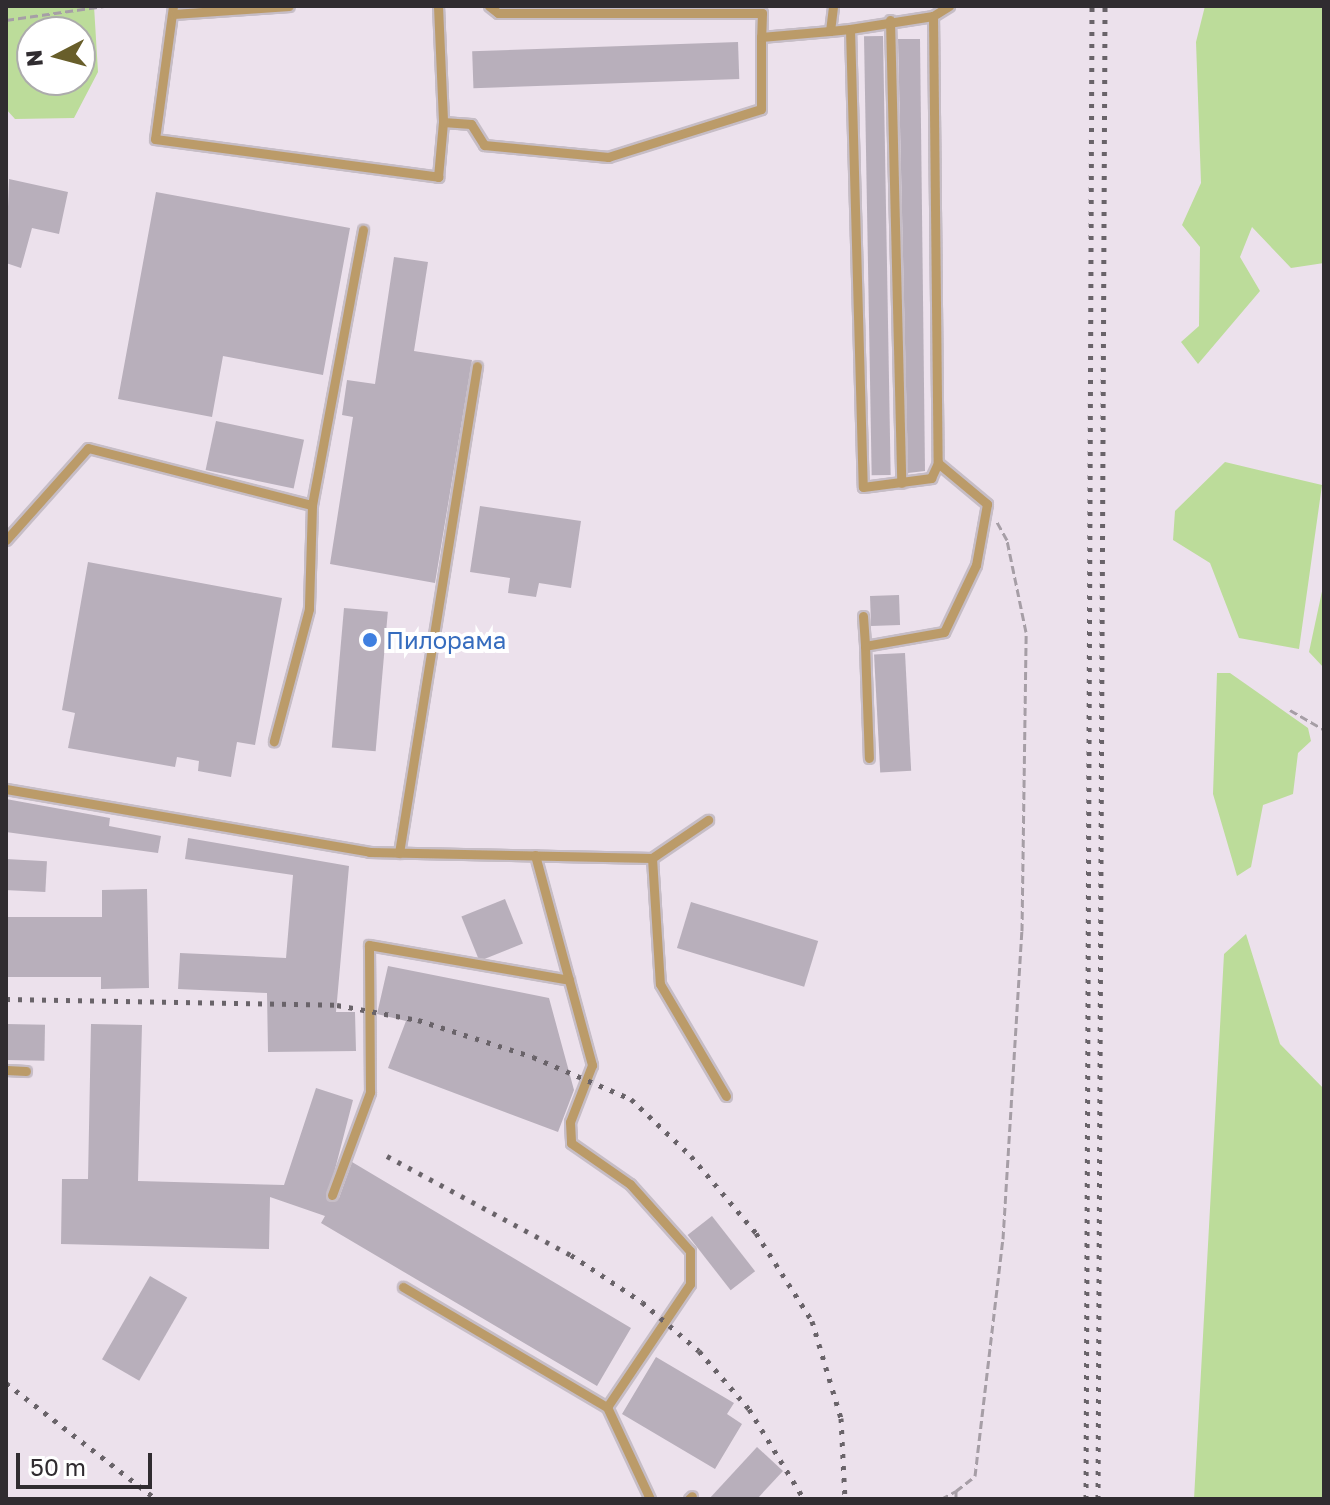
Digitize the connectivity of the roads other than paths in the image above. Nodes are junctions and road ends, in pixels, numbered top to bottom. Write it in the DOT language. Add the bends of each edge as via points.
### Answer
graph roads {
  1 [pos="289,6"];
  2 [pos="438,6"];
  3 [pos="489,6"];
  4 [pos="833,6"];
  5 [pos="949,6"];
  6 [pos="174,10"];
  7 [pos="674,10"];
  8 [pos="933,16"];
  9 [pos="890,20"];
  10 [pos="850,29"];
  11 [pos="830,31"];
  12 [pos="761,37"];
  13 [pos="443,122"];
  14 [pos="363,230"];
  15 [pos="477,366"];
  16 [pos="938,463"];
  17 [pos="901,483"];
  18 [pos="312,505"];
  19 [pos="6,540"];
  20 [pos="863,616"];
  21 [pos="865,646"];
  22 [pos="274,741"];
  23 [pos="869,758"];
  24 [pos="6,789"];
  25 [pos="708,820"];
  26 [pos="399,853"];
  27 [pos="535,855"];
  28 [pos="652,858"];
  29 [pos="569,980"];
  30 [pos="6,1070"];
  31 [pos="26,1071"];
  32 [pos="726,1096"];
  33 [pos="332,1195"];
  34 [pos="403,1287"];
  35 [pos="607,1407"];
  36 [pos="650,1499"];
  1 -- 6 [label="lane"];
  2 -- 13 [label="lane"];
  3 -- 7 [label="lane" via="498,13"];
  4 -- 11 [label="lane"];
  5 -- 8 [label="lane"];
  6 -- 13 [label="lane" via="155,139 438,177"];
  7 -- 12 [label="lane" via="762,13"];
  8 -- 9 [label="lane"];
  8 -- 16 [label="lane"];
  9 -- 10 [label="lane"];
  9 -- 17 [label="lane"];
  10 -- 11 [label="lane"];
  10 -- 17 [label="lane" via="863,487"];
  11 -- 12 [label="lane"];
  12 -- 13 [label="lane" via="761,109 608,157 484,145 471,124"];
  14 -- 18 [label="lane"];
  15 -- 26 [label="lane"];
  16 -- 17 [label="lane" via="931,478"];
  16 -- 21 [label="lane" via="987,504 976,565 944,632"];
  18 -- 19 [label="lane" via="88,448"];
  18 -- 22 [label="lane" via="309,609"];
  20 -- 21 [label="lane"];
  21 -- 23 [label="lane"];
  24 -- 26 [label="lane"];
  25 -- 28 [label="lane"];
  26 -- 27 [label="lane"];
  27 -- 28 [label="lane"];
  27 -- 29 [label="lane"];
  28 -- 32 [label="lane" via="660,984"];
  29 -- 33 [label="lane" via="369,945 370,1092"];
  29 -- 35 [label="lane" via="592,1065 570,1122 571,1143 630,1184 690,1251 690,1284"];
  30 -- 31 [label="lane"];
  34 -- 35 [label="lane"];
  35 -- 36 [label="lane"];
}
